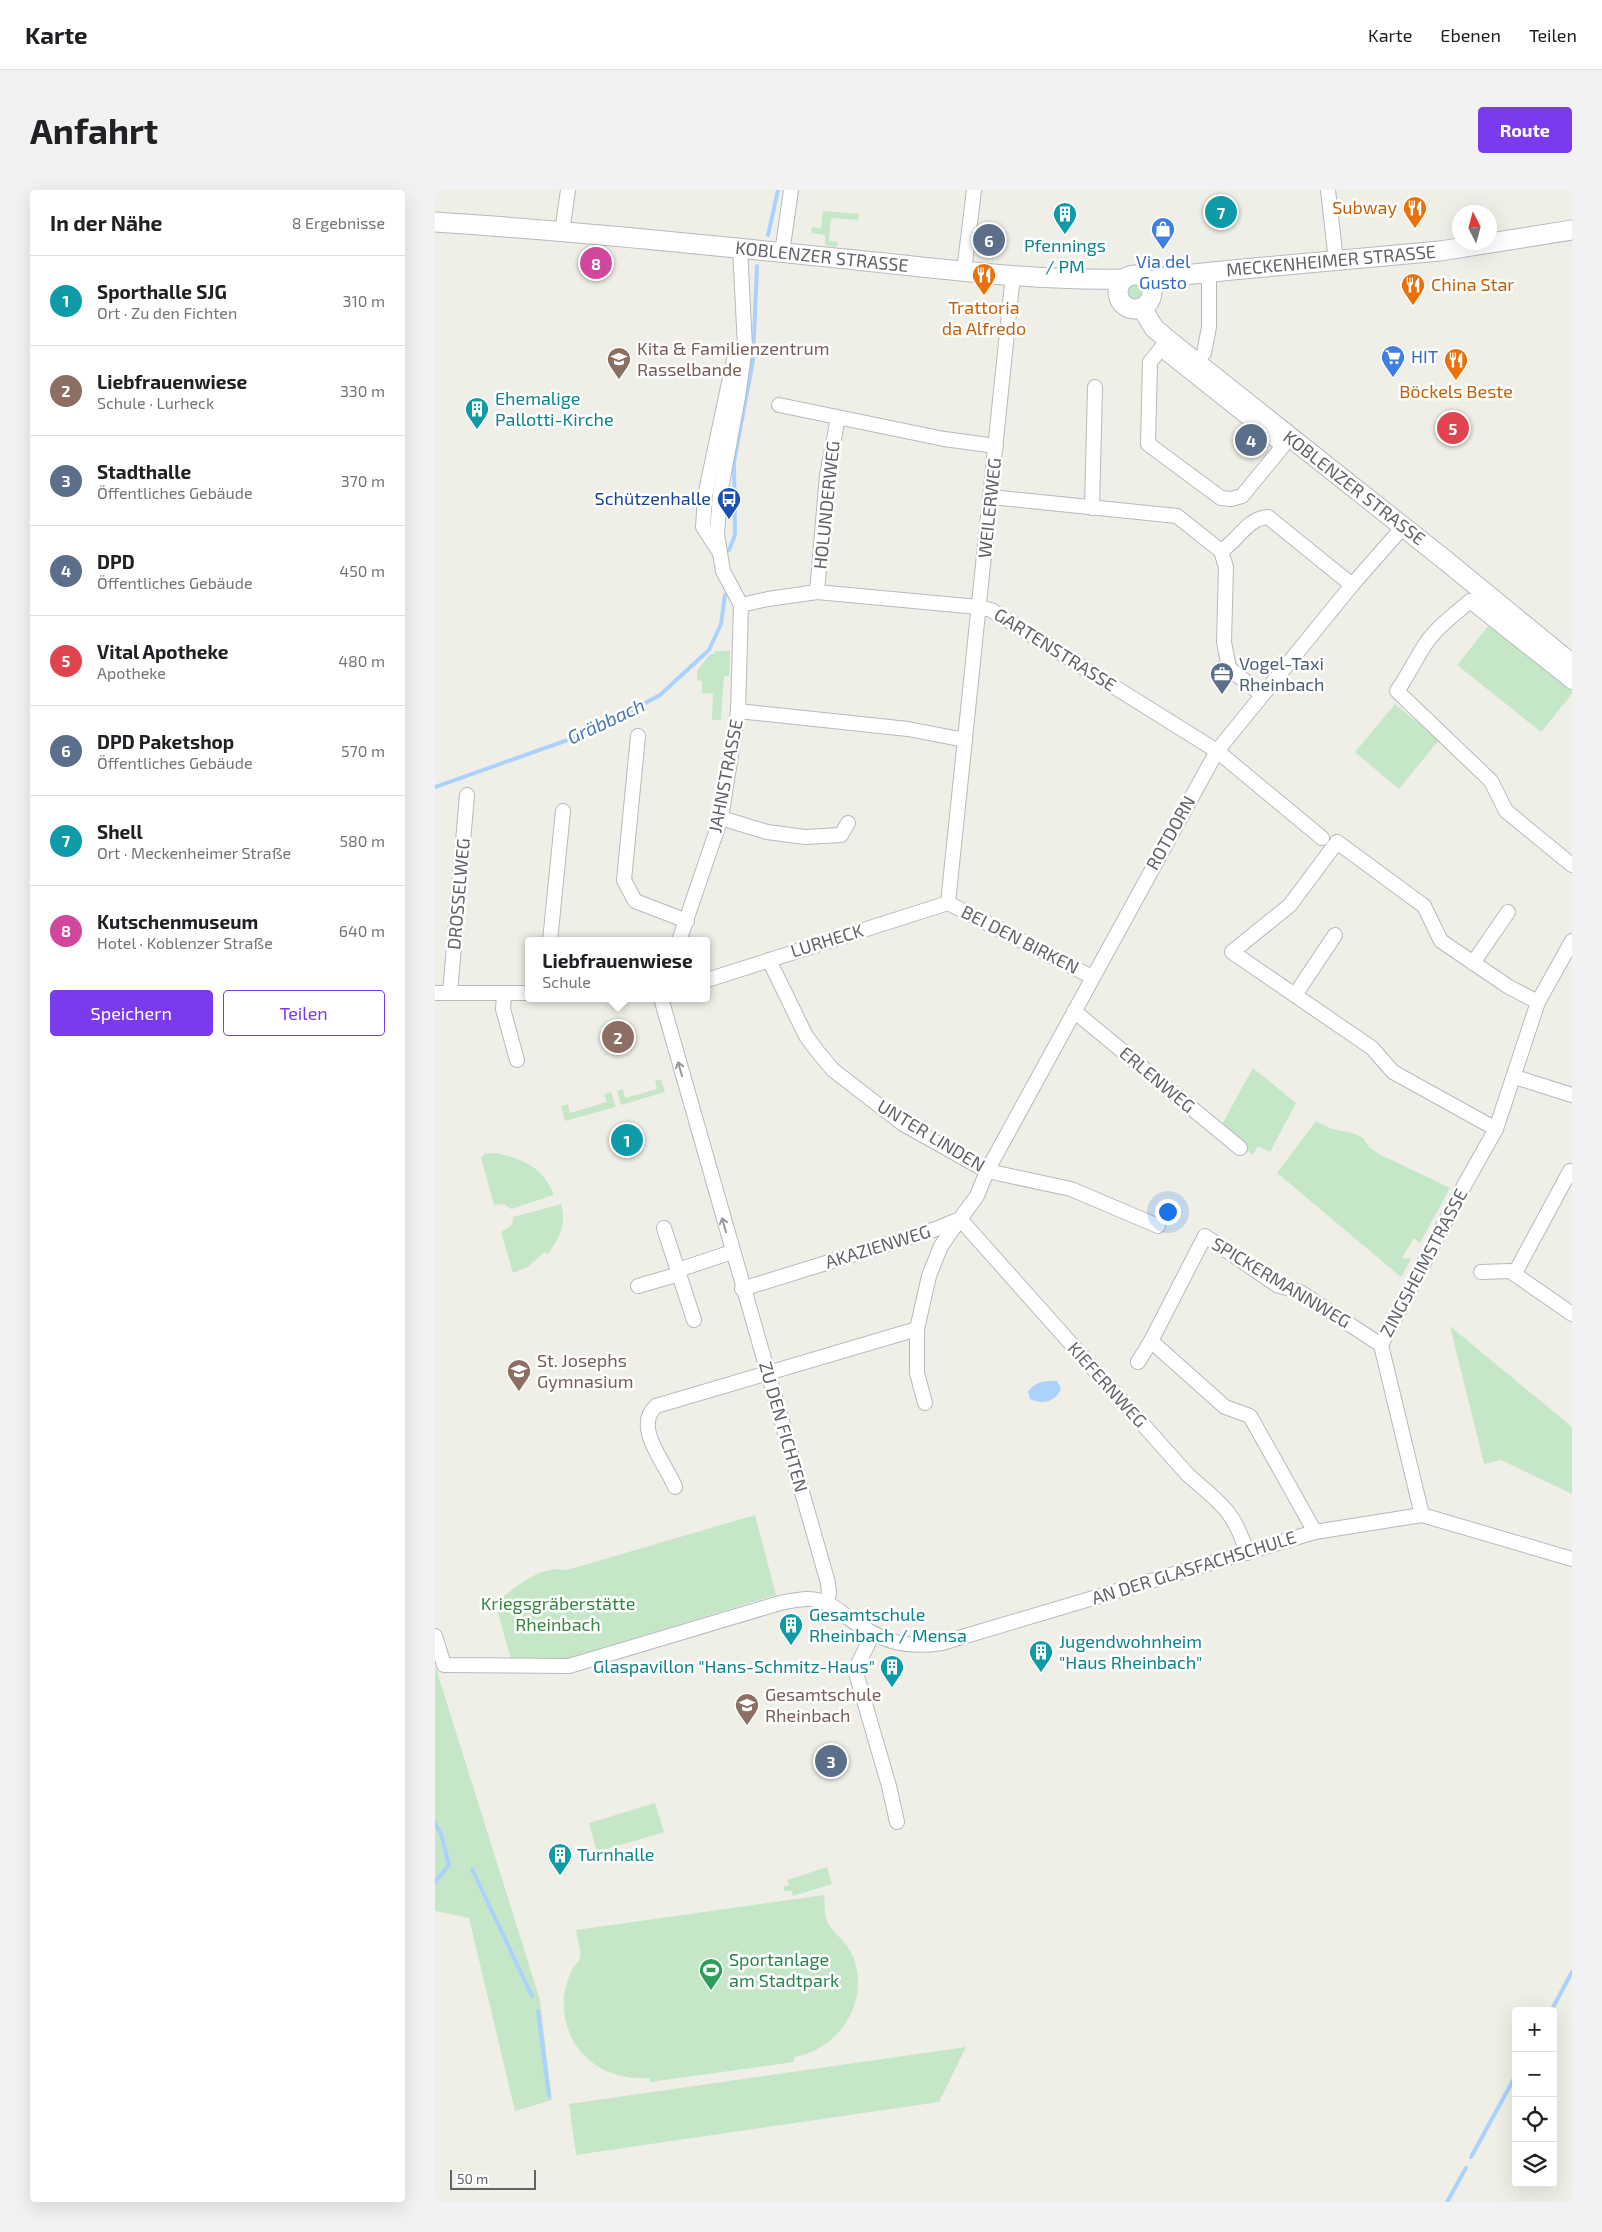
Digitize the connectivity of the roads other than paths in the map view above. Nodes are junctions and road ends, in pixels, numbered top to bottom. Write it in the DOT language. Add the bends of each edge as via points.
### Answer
graph roads {
  1 [pos="568,190"];
  2 [pos="791,190"];
  3 [pos="974,190"];
  4 [pos="1329,190"];
  5 [pos="435,222"];
  6 [pos="1572,230"];
  7 [pos="562,232"];
  8 [pos="740,248"];
  9 [pos="782,252"];
  10 [pos="1336,261"];
  11 [pos="964,271"];
  12 [pos="1209,273"];
  13 [pos="1013,275"];
  14 [pos="1149,282"];
  15 [pos="1120,288"];
  16 [pos="1142,308"];
  17 [pos="1164,345"];
  18 [pos="1204,353"];
  19 [pos="1095,388"];
  20 [pos="779,405"];
  21 [pos="837,418"];
  22 [pos="1286,442"];
  23 [pos="996,446"];
  24 [pos="991,497"];
  25 [pos="1092,508"];
  26 [pos="1403,528"];
  27 [pos="1221,551"];
  28 [pos="1352,585"];
  29 [pos="817,592"];
  30 [pos="741,605"];
  31 [pos="978,607"];
  32 [pos="1572,664"];
  33 [pos="1572,682"];
  34 [pos="1262,695"];
  35 [pos="738,711"];
  36 [pos="638,736"];
  37 [pos="965,740"];
  38 [pos="1217,751"];
  39 [pos="467,795"];
  40 [pos="563,811"];
  41 [pos="721,818"];
  42 [pos="848,823"];
  43 [pos="1322,838"];
  44 [pos="1572,865"];
  45 [pos="948,903"];
  46 [pos="1508,912"];
  47 [pos="687,921"];
  48 [pos="1335,935"];
  49 [pos="551,937"];
  50 [pos="681,937"];
  51 [pos="1572,941"];
  52 [pos="769,960"];
  53 [pos="1473,963"];
  54 [pos="1092,977"];
  55 [pos="710,979"];
  56 [pos="435,993"];
  57 [pos="450,993"];
  58 [pos="504,994"];
  59 [pos="525,994"];
  60 [pos="1295,995"];
  61 [pos="662,1002"];
  62 [pos="1538,1002"];
  63 [pos="1073,1011"];
  64 [pos="517,1060"];
  65 [pos="1515,1076"];
  66 [pos="1572,1095"];
  67 [pos="1496,1129"];
  68 [pos="1240,1148"];
  69 [pos="987,1171"];
  70 [pos="1572,1172"];
  71 [pos="960,1219"];
  72 [pos="1158,1226"];
  73 [pos="664,1228"];
  74 [pos="732,1252"];
  75 [pos="678,1272"];
  76 [pos="1481,1272"];
  77 [pos="1515,1273"];
  78 [pos="638,1286"];
  79 [pos="743,1289"];
  80 [pos="1572,1314"];
  81 [pos="694,1320"];
  82 [pos="917,1330"];
  83 [pos="1151,1341"];
  84 [pos="1381,1345"];
  85 [pos="1138,1362"];
  86 [pos="768,1374"];
  87 [pos="925,1403"];
  88 [pos="675,1487"];
  89 [pos="1422,1515"];
  90 [pos="1315,1532"];
  91 [pos="1247,1553"];
  92 [pos="1572,1559"];
  93 [pos="825,1602"];
  94 [pos="873,1634"];
  95 [pos="435,1636"];
  96 [pos="897,1822"];
  1 -- 7 [label="street"];
  2 -- 9 [label="street"];
  3 -- 11 [label="street"];
  4 -- 10 [label="street"];
  5 -- 7 [label="main road, KOBLENZER STRASSE"];
  6 -- 10 [label="main road, MECKENHEIMER STRASSE" via="1460,249"];
  7 -- 8 [label="main road, KOBLENZER STRASSE"];
  8 -- 9 [label="main road, KOBLENZER STRASSE"];
  8 -- 30 [label="street" via="745,347 720,494 717,534 723,571"];
  9 -- 11 [label="main road, KOBLENZER STRASSE"];
  10 -- 12 [label="main road, MECKENHEIMER STRASSE"];
  11 -- 13 [label="main road, KOBLENZER STRASSE"];
  12 -- 14 [label="main road, MECKENHEIMER STRASSE"];
  12 -- 18 [label="street" via="1209,327"];
  13 -- 15 [label="main road, KOBLENZER STRASSE" via="1082,280 1110,291"];
  13 -- 23 [label="street, WEILERWEG"];
  14 -- 15 [label="main road" via="1133,274"];
  14 -- 16 [label="main road" via="1153,294"];
  15 -- 16 [label="main road" via="1125,306 1136,310"];
  16 -- 17 [label="main road, KOBLENZER STRASSE"];
  17 -- 22 [label="main road, KOBLENZER STRASSE"];
  17 -- 22 [label="street" via="1150,362 1147,444 1221,498 1231,500 1242,496"];
  19 -- 25 [label="street"];
  20 -- 21 [label="street, HOLUNDERWEG"];
  21 -- 23 [label="street, HOLUNDERWEG"];
  21 -- 29 [label="street, HOLUNDERWEG" via="827,475"];
  22 -- 26 [label="main road, KOBLENZER STRASSE"];
  23 -- 24 [label="street, WEILERWEG"];
  24 -- 25 [label="street"];
  24 -- 31 [label="street, WEILERWEG"];
  25 -- 27 [label="street" via="1177,516"];
  26 -- 28 [label="street, ROTDORN"];
  26 -- 32 [label="main road, KOBLENZER STRASSE"];
  27 -- 28 [label="street" via="1231,545 1252,521 1268,517"];
  27 -- 34 [label="street" via="1226,567 1224,642 1229,668"];
  28 -- 34 [label="street, ROTDORN"];
  29 -- 30 [label="street, GARTENSTRASSE"];
  29 -- 31 [label="street, GARTENSTRASSE"];
  30 -- 35 [label="street, JAHNSTRASSE"];
  31 -- 37 [label="street, WEILERWEG"];
  31 -- 38 [label="street, GARTENSTRASSE" via="998,614"];
  33 -- 44 [label="street" via="1470,600 1423,647 1397,691 1491,781 1506,811"];
  34 -- 38 [label="street, ROTDORN"];
  35 -- 37 [label="street" via="908,729"];
  35 -- 41 [label="street, JAHNSTRASSE"];
  36 -- 47 [label="street" via="624,880 635,901"];
  37 -- 45 [label="street, WEILERWEG"];
  38 -- 43 [label="street, GARTENSTRASSE"];
  38 -- 54 [label="street, ROTDORN"];
  39 -- 57 [label="street, DROSSELWEG"];
  40 -- 49 [label="street"];
  41 -- 42 [label="street" via="767,832 805,837 841,835"];
  41 -- 47 [label="street, JAHNSTRASSE"];
  45 -- 52 [label="street, LURHECK"];
  45 -- 54 [label="street, BEI DEN BIRKEN"];
  46 -- 53 [label="street"];
  47 -- 50 [label="street, JAHNSTRASSE"];
  48 -- 60 [label="street"];
  51 -- 62 [label="street, ZINGSHEIMSTRASSE"];
  52 -- 55 [label="street, LURHECK"];
  52 -- 69 [label="street, UNTER LINDEN" via="806,1036 833,1070 903,1124"];
  53 -- 60 [label="street" via="1441,941 1424,906 1337,842 1290,905 1232,952"];
  53 -- 62 [label="street"];
  54 -- 63 [label="street, ROTDORN"];
  56 -- 57 [label="street"];
  57 -- 58 [label="street"];
  58 -- 59 [label="street"];
  58 -- 64 [label="street" via="503,1009"];
  60 -- 67 [label="street" via="1373,1048 1393,1072"];
  74 -- 61 [label="street, ZU DEN FICHTEN, one-way"];
  62 -- 65 [label="street, ZINGSHEIMSTRASSE"];
  63 -- 68 [label="street, ERLENWEG"];
  63 -- 69 [label="street, ROTDORN"];
  65 -- 66 [label="street"];
  65 -- 67 [label="street, ZINGSHEIMSTRASSE"];
  67 -- 84 [label="street, ZINGSHEIMSTRASSE"];
  69 -- 71 [label="street" via="977,1196"];
  69 -- 72 [label="street, UNTER LINDEN" via="1071,1189"];
  70 -- 77 [label="street"];
  71 -- 79 [label="street, AKAZIENWEG"];
  71 -- 82 [label="street" via="941,1246 929,1276"];
  71 -- 91 [label="street, KIEFERNWEG" via="1181,1468 1228,1510"];
  73 -- 75 [label="street"];
  74 -- 75 [label="street"];
  74 -- 79 [label="street, ZU DEN FICHTEN"];
  75 -- 78 [label="street"];
  75 -- 81 [label="street"];
  76 -- 77 [label="street" via="1500,1270"];
  77 -- 80 [label="street"];
  79 -- 86 [label="street, ZU DEN FICHTEN"];
  82 -- 86 [label="street"];
  82 -- 87 [label="street" via="917,1373"];
  83 -- 84 [label="street, SPICKERMANNWEG" via="1205,1236 1277,1285 1300,1292"];
  83 -- 85 [label="street, SPICKERMANNWEG"];
  83 -- 90 [label="street" via="1225,1408 1250,1416"];
  84 -- 89 [label="street, ZINGSHEIMSTRASSE"];
  86 -- 88 [label="street" via="656,1406 649,1412 647,1419 655,1451"];
  86 -- 93 [label="street, ZU DEN FICHTEN" via="828,1583 829,1594"];
  89 -- 90 [label="street, AN DER GLASFACHSCHULE"];
  89 -- 92 [label="street, AN DER GLASFACHSCHULE"];
  90 -- 91 [label="street, AN DER GLASFACHSCHULE"];
  91 -- 94 [label="street, AN DER GLASFACHSCHULE" via="941,1643 901,1645"];
  93 -- 94 [label="street, AN DER GLASFACHSCHULE"];
  93 -- 95 [label="street" via="805,1599 780,1603 569,1666 443,1665"];
  94 -- 96 [label="street" via="856,1673"];
}
